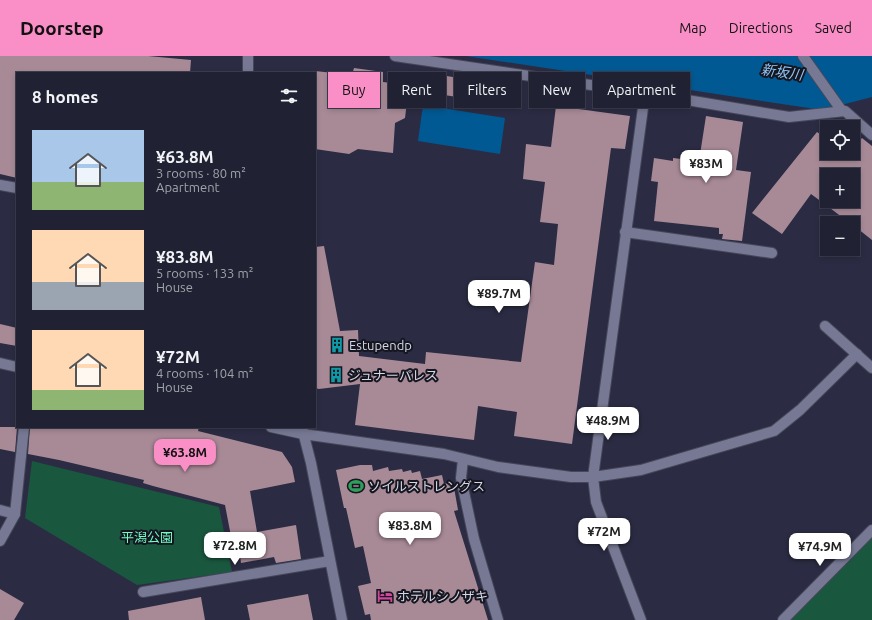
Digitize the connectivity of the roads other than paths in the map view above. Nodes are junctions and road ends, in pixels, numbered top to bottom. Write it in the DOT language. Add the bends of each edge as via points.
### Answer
graph roads {
  1 [pos="248,56"];
  2 [pos="395,56"];
  3 [pos="803,56"];
  4 [pos="248,72"];
  5 [pos="593,85"];
  6 [pos="690,101"];
  7 [pos="642,108"];
  8 [pos="842,111"];
  9 [pos="872,135"];
  10 [pos="0,185"];
  11 [pos="16,188"];
  12 [pos="625,232"];
  13 [pos="772,253"];
  14 [pos="825,326"];
  15 [pos="857,354"];
  16 [pos="0,363"];
  17 [pos="16,367"];
  18 [pos="872,368"];
  19 [pos="24,428"];
  20 [pos="281,428"];
  21 [pos="302,430"];
  22 [pos="463,459"];
  23 [pos="593,477"];
  24 [pos="0,510"];
  25 [pos="15,514"];
  26 [pos="872,530"];
  27 [pos="0,541"];
  28 [pos="330,561"];
  29 [pos="143,592"];
  30 [pos="342,620"];
  31 [pos="498,620"];
  32 [pos="641,620"];
  33 [pos="783,620"];
  1 -- 4 [label="street"];
  2 -- 5 [label="street"];
  3 -- 8 [label="street"];
  6 -- 8 [label="street" via="789,117"];
  7 -- 12 [label="street"];
  8 -- 9 [label="street"];
  10 -- 11 [label="street"];
  12 -- 13 [label="street"];
  12 -- 23 [label="street"];
  14 -- 15 [label="street"];
  15 -- 18 [label="street"];
  15 -- 23 [label="street" via="774,432 641,470"];
  16 -- 17 [label="street"];
  19 -- 25 [label="street"];
  20 -- 21 [label="street"];
  21 -- 22 [label="street"];
  21 -- 28 [label="street"];
  22 -- 23 [label="street" via="513,469 571,477"];
  22 -- 31 [label="street" via="461,478 474,539"];
  23 -- 32 [label="street" via="596,502"];
  24 -- 25 [label="street"];
  25 -- 27 [label="street"];
  26 -- 33 [label="street"];
  28 -- 29 [label="street"];
  28 -- 30 [label="street"];
}
